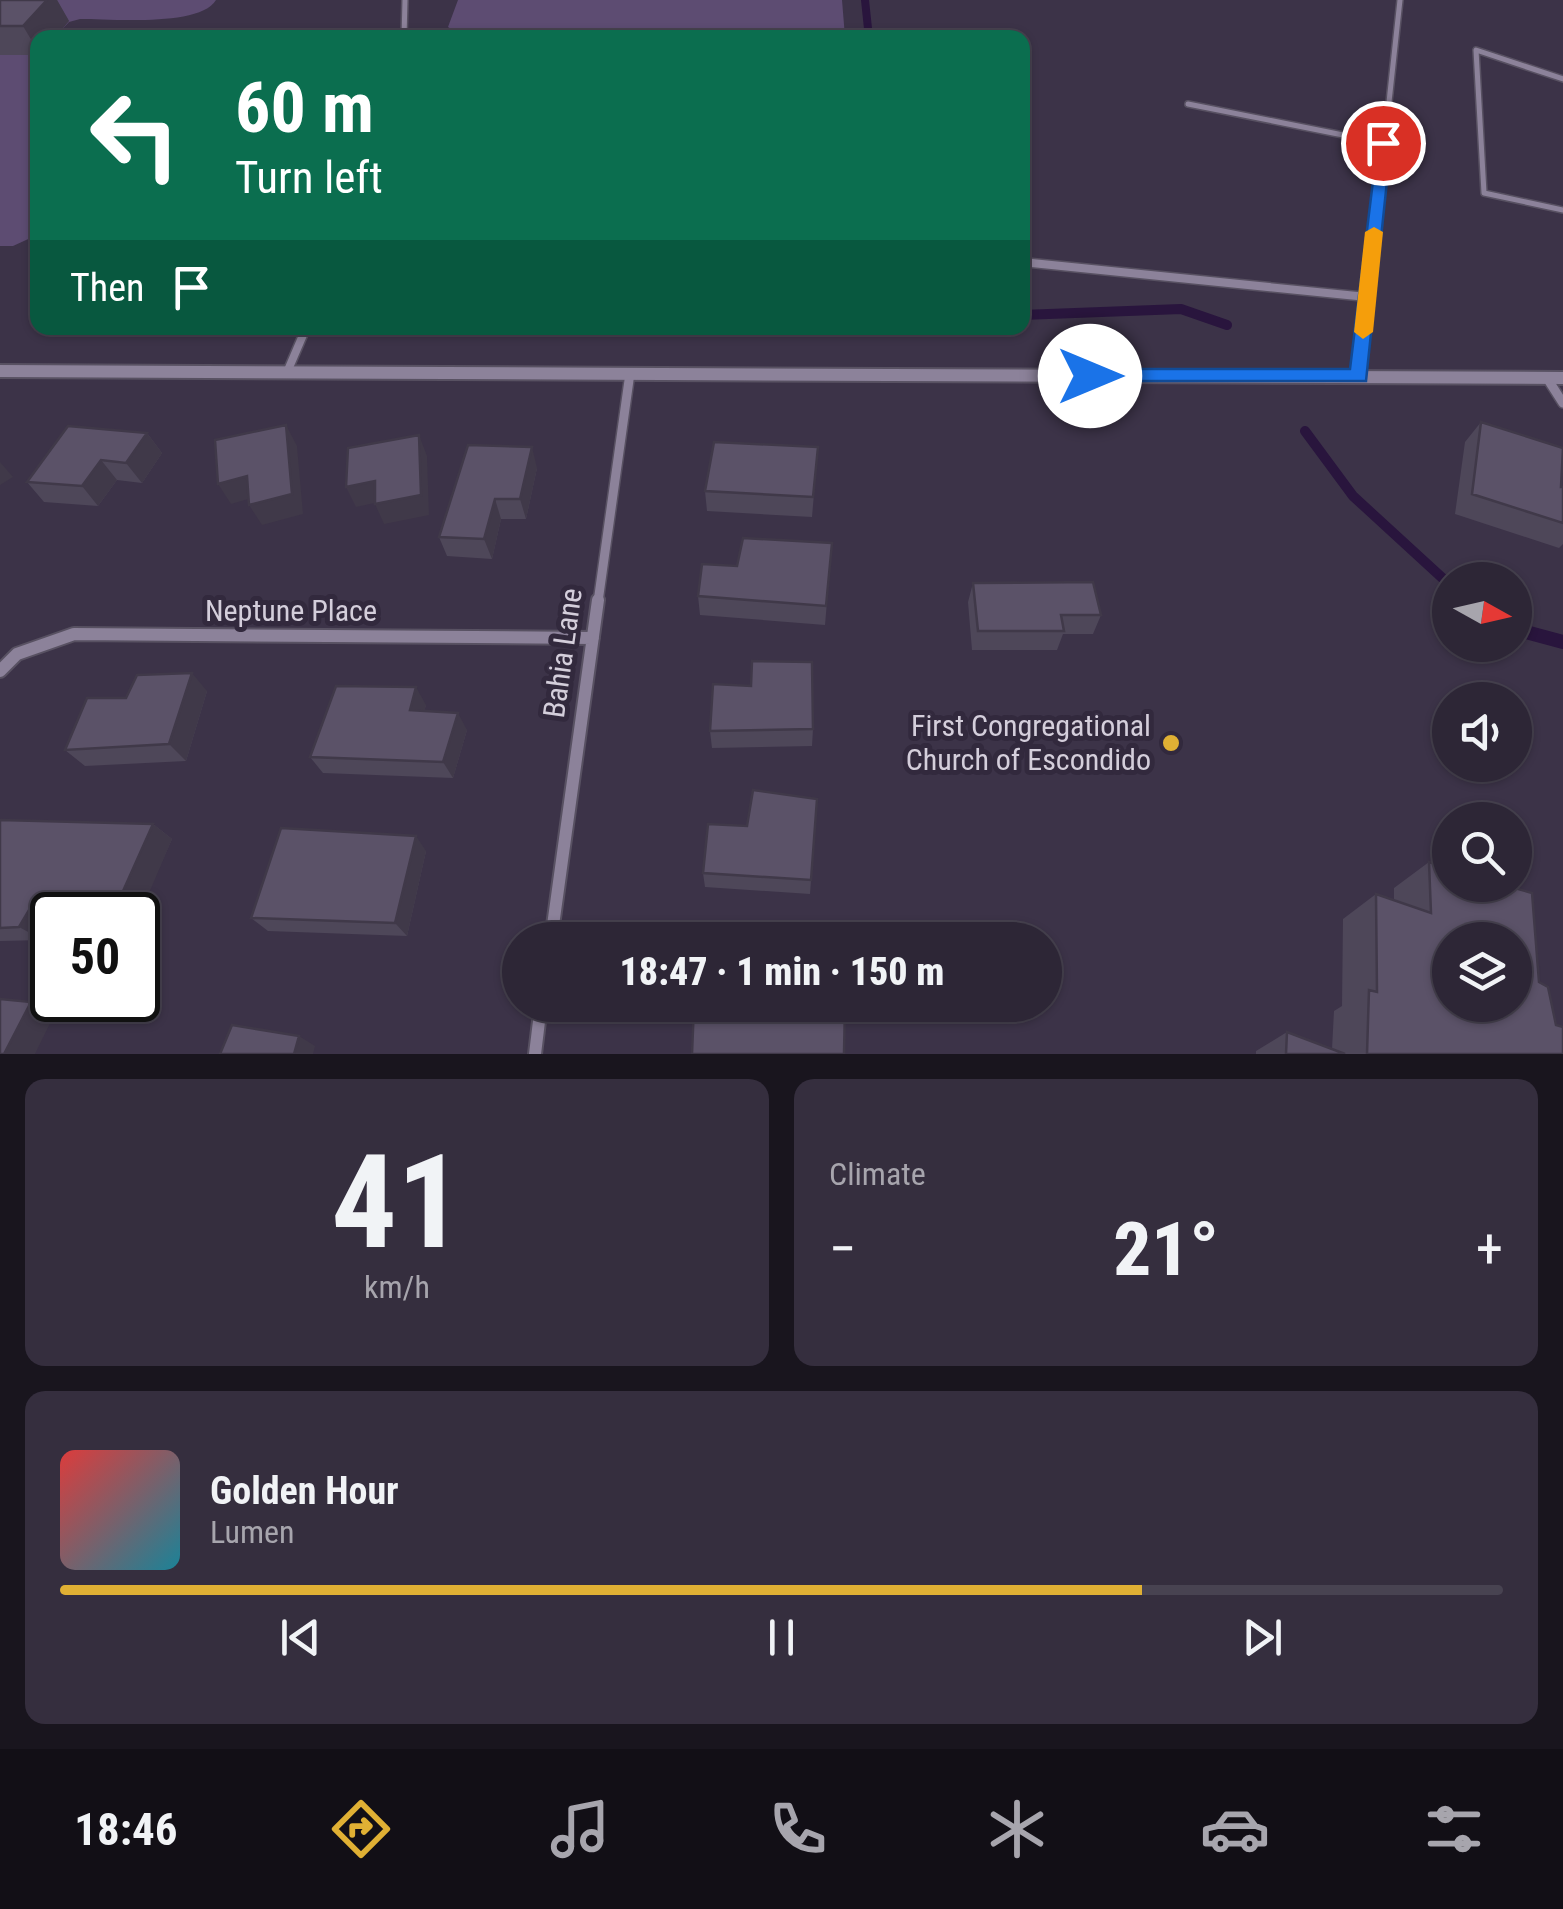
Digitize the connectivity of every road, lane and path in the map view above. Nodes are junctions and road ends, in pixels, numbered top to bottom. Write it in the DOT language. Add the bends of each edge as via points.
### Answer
graph roads {
  1 [pos="406,0"];
  2 [pos="1400,0"];
  3 [pos="404,30"];
  4 [pos="1563,80"];
  5 [pos="1188,104"];
  6 [pos="1383,143"];
  7 [pos="1563,210"];
  8 [pos="1030,263"];
  9 [pos="1367,297"];
  10 [pos="303,335"];
  11 [pos="288,370"];
  12 [pos="0,371"];
  13 [pos="630,373"];
  14 [pos="1359,376"];
  15 [pos="1555,378"];
  16 [pos="1563,403"];
  17 [pos="593,638"];
  18 [pos="0,671"];
  19 [pos="553,922"];
  20 [pos="539,1022"];
  21 [pos="534,1054"];
  1 -- 3 [label="lane"];
  2 -- 6 [label="lane"];
  4 -- 7 [label="lane" via="1476,50 1484,192"];
  5 -- 6 [label="lane"];
  6 -- 9 [label="lane"];
  8 -- 9 [label="lane"];
  9 -- 14 [label="lane"];
  10 -- 11 [label="lane"];
  11 -- 12 [label="main road"];
  11 -- 13 [label="main road"];
  13 -- 14 [label="main road"];
  13 -- 17 [label="street, Bahia Lane"];
  14 -- 15 [label="main road"];
  15 -- 16 [label="street"];
  17 -- 18 [label="street, Neptune Place" via="74,634 17,654"];
  17 -- 19 [label="street, Bahia Lane"];
  20 -- 21 [label="street"];
}
